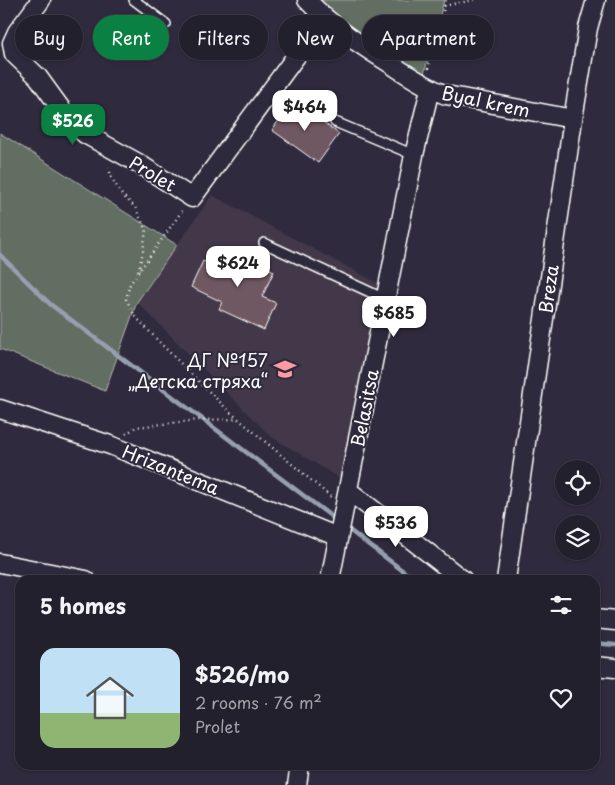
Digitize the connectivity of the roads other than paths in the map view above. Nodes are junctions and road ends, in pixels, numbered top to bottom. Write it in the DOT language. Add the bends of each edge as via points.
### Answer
graph roads {
  1 [pos="40,0"];
  2 [pos="134,0"];
  3 [pos="307,0"];
  4 [pos="596,0"];
  5 [pos="154,15"];
  6 [pos="321,15"];
  7 [pos="352,39"];
  8 [pos="293,60"];
  9 [pos="427,87"];
  10 [pos="573,119"];
  11 [pos="335,122"];
  12 [pos="414,155"];
  13 [pos="264,243"];
  14 [pos="385,298"];
  15 [pos="0,409"];
  16 [pos="347,498"];
  17 [pos="338,537"];
  18 [pos="0,564"];
  19 [pos="59,575"];
  20 [pos="331,575"];
  21 [pos="456,575"];
  22 [pos="507,575"];
  23 [pos="600,620"];
  24 [pos="615,621"];
  25 [pos="600,666"];
  26 [pos="615,668"];
  27 [pos="299,770"];
  28 [pos="297,785"];
  1 -- 8 [label="street, Prolet" via="16,32 12,43 14,54 38,77 70,120 85,134 192,198"];
  2 -- 5 [label="lane"];
  3 -- 6 [label="street, Byal krem"];
  4 -- 10 [label="street, Breza" via="588,28"];
  7 -- 9 [label="street, Byal krem"];
  9 -- 10 [label="street, Byal krem" via="446,95"];
  9 -- 12 [label="street, Belasitsa"];
  10 -- 22 [label="street, Breza"];
  11 -- 12 [label="lane"];
  12 -- 14 [label="street, Belasitsa"];
  13 -- 14 [label="lane"];
  14 -- 16 [label="street, Belasitsa"];
  15 -- 17 [label="street, Hrizantema" via="110,444"];
  16 -- 17 [label="street, Belasitsa"];
  16 -- 21 [label="street"];
  17 -- 20 [label="street, Belasitsa"];
  18 -- 19 [label="street"];
  23 -- 24 [label="street"];
  25 -- 26 [label="street"];
  27 -- 28 [label="street"];
}
